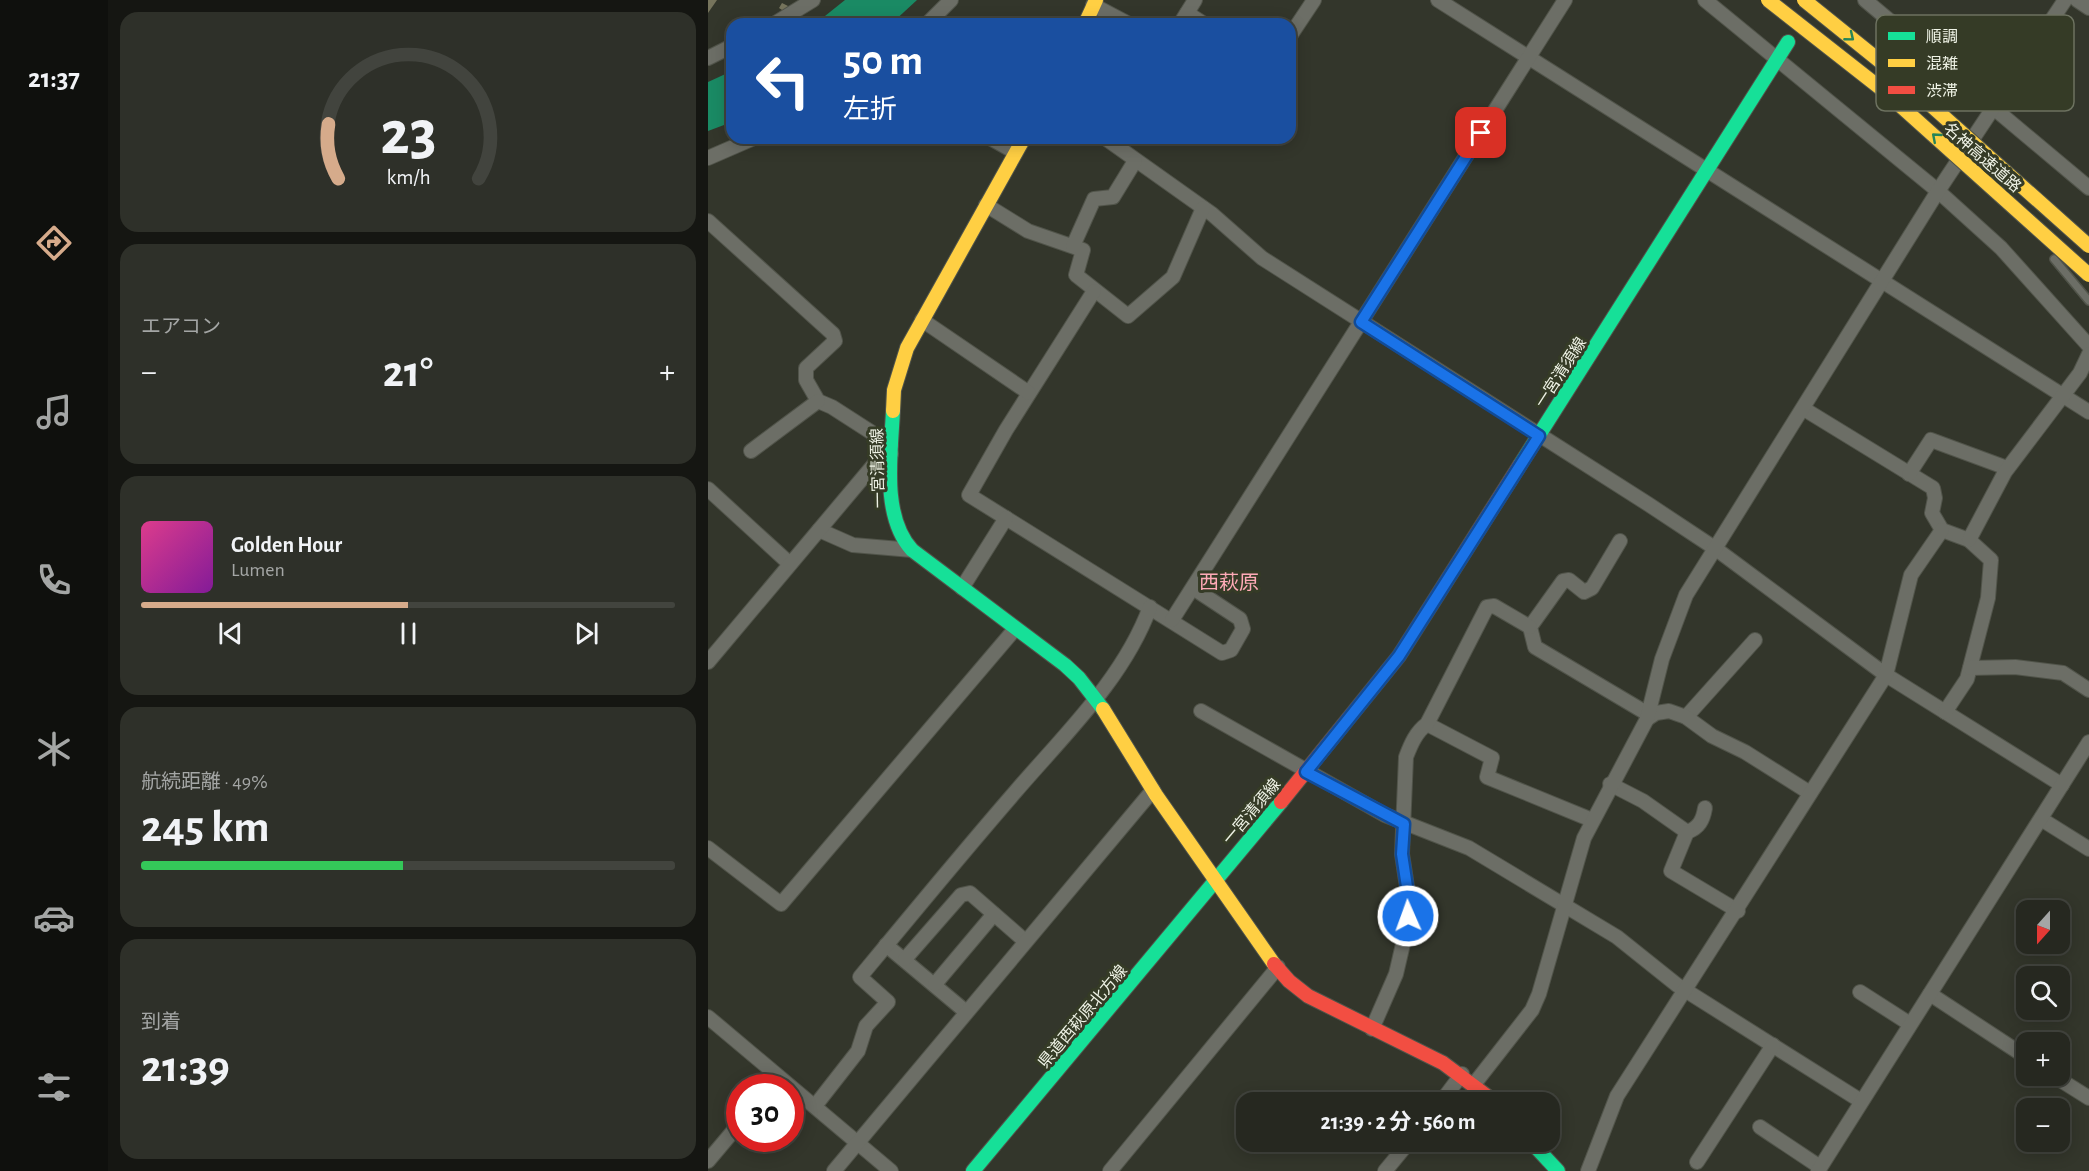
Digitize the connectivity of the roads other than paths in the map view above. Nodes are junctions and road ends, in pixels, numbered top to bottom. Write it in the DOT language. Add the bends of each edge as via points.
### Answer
graph roads {
  1 [pos="951,0"];
  2 [pos="1195,0"];
  3 [pos="1314,0"];
  4 [pos="1438,0"];
  5 [pos="1565,0"];
  6 [pos="1705,0"];
  7 [pos="1768,0"];
  8 [pos="1804,0"];
  9 [pos="1865,0"];
  10 [pos="2065,0"];
  11 [pos="2077,0"];
  12 [pos="803,3"];
  13 [pos="1095,3"];
  14 [pos="2089,8"];
  15 [pos="1883,15"];
  16 [pos="2055,15"];
  17 [pos="782,18"];
  18 [pos="933,18"];
  19 [pos="1088,18"];
  20 [pos="1119,18"];
  21 [pos="1185,18"];
  22 [pos="1296,27"];
  23 [pos="1788,42"];
  24 [pos="726,49"];
  25 [pos="1529,57"];
  26 [pos="708,58"];
  27 [pos="1876,58"];
  28 [pos="1777,60"];
  29 [pos="1876,86"];
  30 [pos="1906,111"];
  31 [pos="1938,111"];
  32 [pos="1993,111"];
  33 [pos="1999,111"];
  34 [pos="740,144"];
  35 [pos="1001,144"];
  36 [pos="1021,144"];
  37 [pos="1124,144"];
  38 [pos="1016,152"];
  39 [pos="708,158"];
  40 [pos="1136,161"];
  41 [pos="1708,170"];
  42 [pos="2014,177"];
  43 [pos="2089,188"];
  44 [pos="1938,191"];
  45 [pos="1999,192"];
  46 [pos="986,204"];
  47 [pos="1203,208"];
  48 [pos="708,221"];
  49 [pos="2089,234"];
  50 [pos="1072,246"];
  51 [pos="2089,246"];
  52 [pos="2044,247"];
  53 [pos="2052,256"];
  54 [pos="2089,275"];
  55 [pos="1883,282"];
  56 [pos="1094,291"];
  57 [pos="2089,301"];
  58 [pos="922,320"];
  59 [pos="1361,322"];
  60 [pos="2089,346"];
  61 [pos="2089,354"];
  62 [pos="1029,393"];
  63 [pos="2063,395"];
  64 [pos="818,401"];
  65 [pos="1804,409"];
  66 [pos="2089,412"];
  67 [pos="1539,436"];
  68 [pos="891,450"];
  69 [pos="751,451"];
  70 [pos="2007,468"];
  71 [pos="1909,474"];
  72 [pos="708,489"];
  73 [pos="1006,518"];
  74 [pos="819,530"];
  75 [pos="1942,530"];
  76 [pos="1969,540"];
  77 [pos="1620,541"];
  78 [pos="1716,549"];
  79 [pos="912,550"];
  80 [pos="790,564"];
  81 [pos="962,588"];
  82 [pos="1193,588"];
  83 [pos="1150,607"];
  84 [pos="1172,620"];
  85 [pos="1530,627"];
  86 [pos="1015,629"];
  87 [pos="1755,640"];
  88 [pos="708,662"];
  89 [pos="1970,668"];
  90 [pos="1886,675"];
  91 [pos="2089,690"];
  92 [pos="1095,699"];
  93 [pos="1201,711"];
  94 [pos="1946,712"];
  95 [pos="1647,716"];
  96 [pos="1686,717"];
  97 [pos="1427,724"];
  98 [pos="2089,742"];
  99 [pos="1306,772"];
  100 [pos="1610,784"];
  101 [pos="2062,785"];
  102 [pos="1153,790"];
  103 [pos="1810,793"];
  104 [pos="1705,808"];
  105 [pos="2041,819"];
  106 [pos="1592,820"];
  107 [pos="1404,824"];
  108 [pos="1687,832"];
  109 [pos="708,848"];
  110 [pos="2089,849"];
  111 [pos="1215,881"];
  112 [pos="1563,905"];
  113 [pos="1738,911"];
  114 [pos="994,914"];
  115 [pos="1025,941"];
  116 [pos="886,945"];
  117 [pos="905,959"];
  118 [pos="1278,966"];
  119 [pos="935,984"];
  120 [pos="1685,990"];
  121 [pos="1860,992"];
  122 [pos="1929,994"];
  123 [pos="965,1011"];
  124 [pos="708,1017"];
  125 [pos="1910,1024"];
  126 [pos="1372,1029"];
  127 [pos="1773,1045"];
  128 [pos="2016,1051"];
  129 [pos="777,1074"];
  130 [pos="1462,1074"];
  131 [pos="1475,1083"];
  132 [pos="2070,1086"];
  133 [pos="1448,1092"];
  134 [pos="1484,1092"];
  135 [pos="804,1097"];
  136 [pos="2089,1098"];
  137 [pos="1861,1101"];
  138 [pos="815,1106"];
  139 [pos="1760,1127"];
  140 [pos="726,1140"];
  141 [pos="857,1142"];
  142 [pos="1400,1152"];
  143 [pos="1540,1152"];
  144 [pos="708,1161"];
  145 [pos="1697,1162"];
  146 [pos="1819,1169"];
  147 [pos="834,1171"];
  148 [pos="891,1171"];
  149 [pos="973,1171"];
  150 [pos="1110,1171"];
  151 [pos="1384,1171"];
  152 [pos="1558,1171"];
  153 [pos="1588,1171"];
  1 -- 18 [label="street"];
  2 -- 21 [label="street"];
  3 -- 22 [label="street"];
  4 -- 25 [label="street"];
  5 -- 25 [label="street"];
  6 -- 28 [label="street"];
  29 -- 7 [label="main road, 名神高速道路, one-way, bridge"];
  8 -- 27 [label="main road, 名神高速道路, one-way, bridge"];
  9 -- 15 [label="street"];
  10 -- 16 [label="street"];
  11 -- 14 [label="street"];
  12 -- 17 [label="street"];
  13 -- 19 [label="main road"];
  13 -- 20 [label="street"];
  23 -- 28 [label="main road, 一宮清須線"];
  24 -- 26 [label="street"];
  25 -- 41 [label="street"];
  25 -- 59 [label="street"];
  28 -- 41 [label="main road, 一宮清須線"];
  28 -- 44 [label="street"];
  45 -- 30 [label="main road, 名神高速道路, one-way, bridge"];
  31 -- 42 [label="main road, 名神高速道路, one-way, bridge"];
  32 -- 44 [label="street"];
  33 -- 43 [label="street"];
  34 -- 39 [label="street"];
  35 -- 38 [label="street"];
  36 -- 38 [label="main road, 一宮清須線"];
  37 -- 40 [label="street"];
  38 -- 46 [label="main road, 一宮清須線"];
  40 -- 47 [label="street"];
  40 -- 50 [label="street" via="1113,197 1094,199"];
  41 -- 55 [label="street"];
  41 -- 67 [label="main road, 一宮清須線"];
  42 -- 49 [label="lane"];
  42 -- 51 [label="main road, 名神高速道路, bridge"];
  44 -- 55 [label="street"];
  44 -- 60 [label="street" via="2001,248"];
  45 -- 52 [label="lane"];
  45 -- 54 [label="main road, 名神高速道路, bridge"];
  46 -- 50 [label="street" via="1028,231"];
  46 -- 58 [label="main road, 一宮清須線"];
  47 -- 56 [label="street" via="1173,277 1128,316"];
  47 -- 59 [label="street" via="1262,258"];
  48 -- 64 [label="street" via="833,334 835,341 806,368 806,380"];
  50 -- 56 [label="street" via="1083,250 1076,275"];
  53 -- 57 [label="lane"];
  55 -- 63 [label="street"];
  55 -- 65 [label="street"];
  56 -- 62 [label="street"];
  58 -- 62 [label="street"];
  58 -- 68 [label="main road, 一宮清須線" via="907,348 894,390"];
  59 -- 67 [label="street"];
  59 -- 82 [label="street"];
  61 -- 63 [label="street"];
  62 -- 73 [label="street" via="969,495"];
  63 -- 66 [label="street"];
  63 -- 70 [label="street"];
  64 -- 68 [label="street"];
  64 -- 69 [label="street"];
  65 -- 71 [label="street"];
  65 -- 78 [label="street"];
  67 -- 78 [label="street"];
  67 -- 99 [label="main road, 一宮清須線" via="1399,656"];
  68 -- 74 [label="street" via="882,455"];
  68 -- 79 [label="main road, 一宮清須線" via="896,524"];
  70 -- 71 [label="street" via="1931,440"];
  70 -- 76 [label="street"];
  71 -- 75 [label="street" via="1933,488 1932,513"];
  72 -- 80 [label="street"];
  73 -- 81 [label="street"];
  73 -- 83 [label="street"];
  74 -- 79 [label="street" via="854,545"];
  74 -- 80 [label="street"];
  75 -- 76 [label="street"];
  75 -- 90 [label="street" via="1911,575"];
  76 -- 89 [label="street" via="1991,560 1989,597"];
  77 -- 85 [label="street" via="1592,588 1584,591 1569,579 1563,581"];
  78 -- 90 [label="street"];
  78 -- 95 [label="street" via="1675,621"];
  79 -- 81 [label="main road, 一宮清須線"];
  80 -- 88 [label="street"];
  81 -- 86 [label="main road, 一宮清須線"];
  82 -- 84 [label="street"];
  82 -- 84 [label="street" via="1240,619 1243,629 1231,650 1222,653"];
  83 -- 84 [label="street"];
  83 -- 92 [label="street" via="1133,646"];
  85 -- 95 [label="street" via="1535,647"];
  85 -- 97 [label="street" via="1494,606 1486,607"];
  86 -- 92 [label="main road, 一宮清須線" via="1063,662"];
  86 -- 109 [label="street" via="781,904"];
  87 -- 96 [label="street"];
  89 -- 91 [label="street" via="2015,667 2062,673"];
  89 -- 94 [label="street"];
  90 -- 94 [label="street"];
  90 -- 103 [label="street"];
  92 -- 102 [label="main road, 一宮清須線"];
  92 -- 116 [label="street"];
  93 -- 99 [label="street"];
  94 -- 101 [label="street"];
  95 -- 96 [label="street" via="1669,711"];
  95 -- 100 [label="street"];
  96 -- 103 [label="street"];
  97 -- 106 [label="street" via="1492,758 1487,777"];
  97 -- 107 [label="street" via="1419,730 1407,757"];
  98 -- 101 [label="street"];
  99 -- 107 [label="street"];
  99 -- 111 [label="main road, 一宮清須線"];
  100 -- 106 [label="street"];
  100 -- 108 [label="street" via="1643,801"];
  101 -- 105 [label="street"];
  102 -- 111 [label="main road, 一宮清須線"];
  102 -- 115 [label="street"];
  103 -- 113 [label="street"];
  104 -- 108 [label="street" via="1701,822"];
  105 -- 110 [label="street"];
  105 -- 122 [label="street"];
  106 -- 112 [label="street"];
  107 -- 112 [label="street" via="1469,848"];
  107 -- 126 [label="street" via="1402,854 1409,900 1406,932 1388,998"];
  108 -- 113 [label="street" via="1671,871"];
  111 -- 118 [label="main road, 一宮清須線"];
  111 -- 149 [label="main road, 県道西萩原北方線"];
  112 -- 120 [label="street" via="1617,937"];
  112 -- 131 [label="street" via="1532,1010"];
  113 -- 120 [label="street"];
  114 -- 115 [label="street"];
  114 -- 117 [label="street" via="970,893 961,895"];
  114 -- 119 [label="street"];
  115 -- 123 [label="street"];
  116 -- 117 [label="street"];
  116 -- 138 [label="street" via="860,977 888,1002 866,1026 858,1051"];
  117 -- 119 [label="street"];
  118 -- 126 [label="main road, 一宮清須線" via="1289,981 1313,999"];
  118 -- 150 [label="street"];
  119 -- 123 [label="street"];
  120 -- 127 [label="street"];
  120 -- 153 [label="street" via="1617,1096"];
  121 -- 125 [label="street"];
  122 -- 125 [label="street"];
  122 -- 128 [label="street"];
  123 -- 141 [label="street"];
  124 -- 129 [label="street"];
  125 -- 137 [label="street"];
  126 -- 130 [label="main road, 一宮清須線"];
  127 -- 137 [label="street"];
  127 -- 145 [label="street"];
  130 -- 131 [label="main road, 一宮清須線"];
  130 -- 133 [label="street"];
  131 -- 134 [label="main road, 一宮清須線"];
  132 -- 136 [label="street"];
  135 -- 138 [label="street"];
  137 -- 146 [label="street"];
  138 -- 141 [label="street"];
  139 -- 146 [label="street"];
  140 -- 144 [label="street"];
  141 -- 147 [label="street"];
  141 -- 148 [label="street"];
  142 -- 151 [label="street"];
  143 -- 152 [label="main road"];
}
